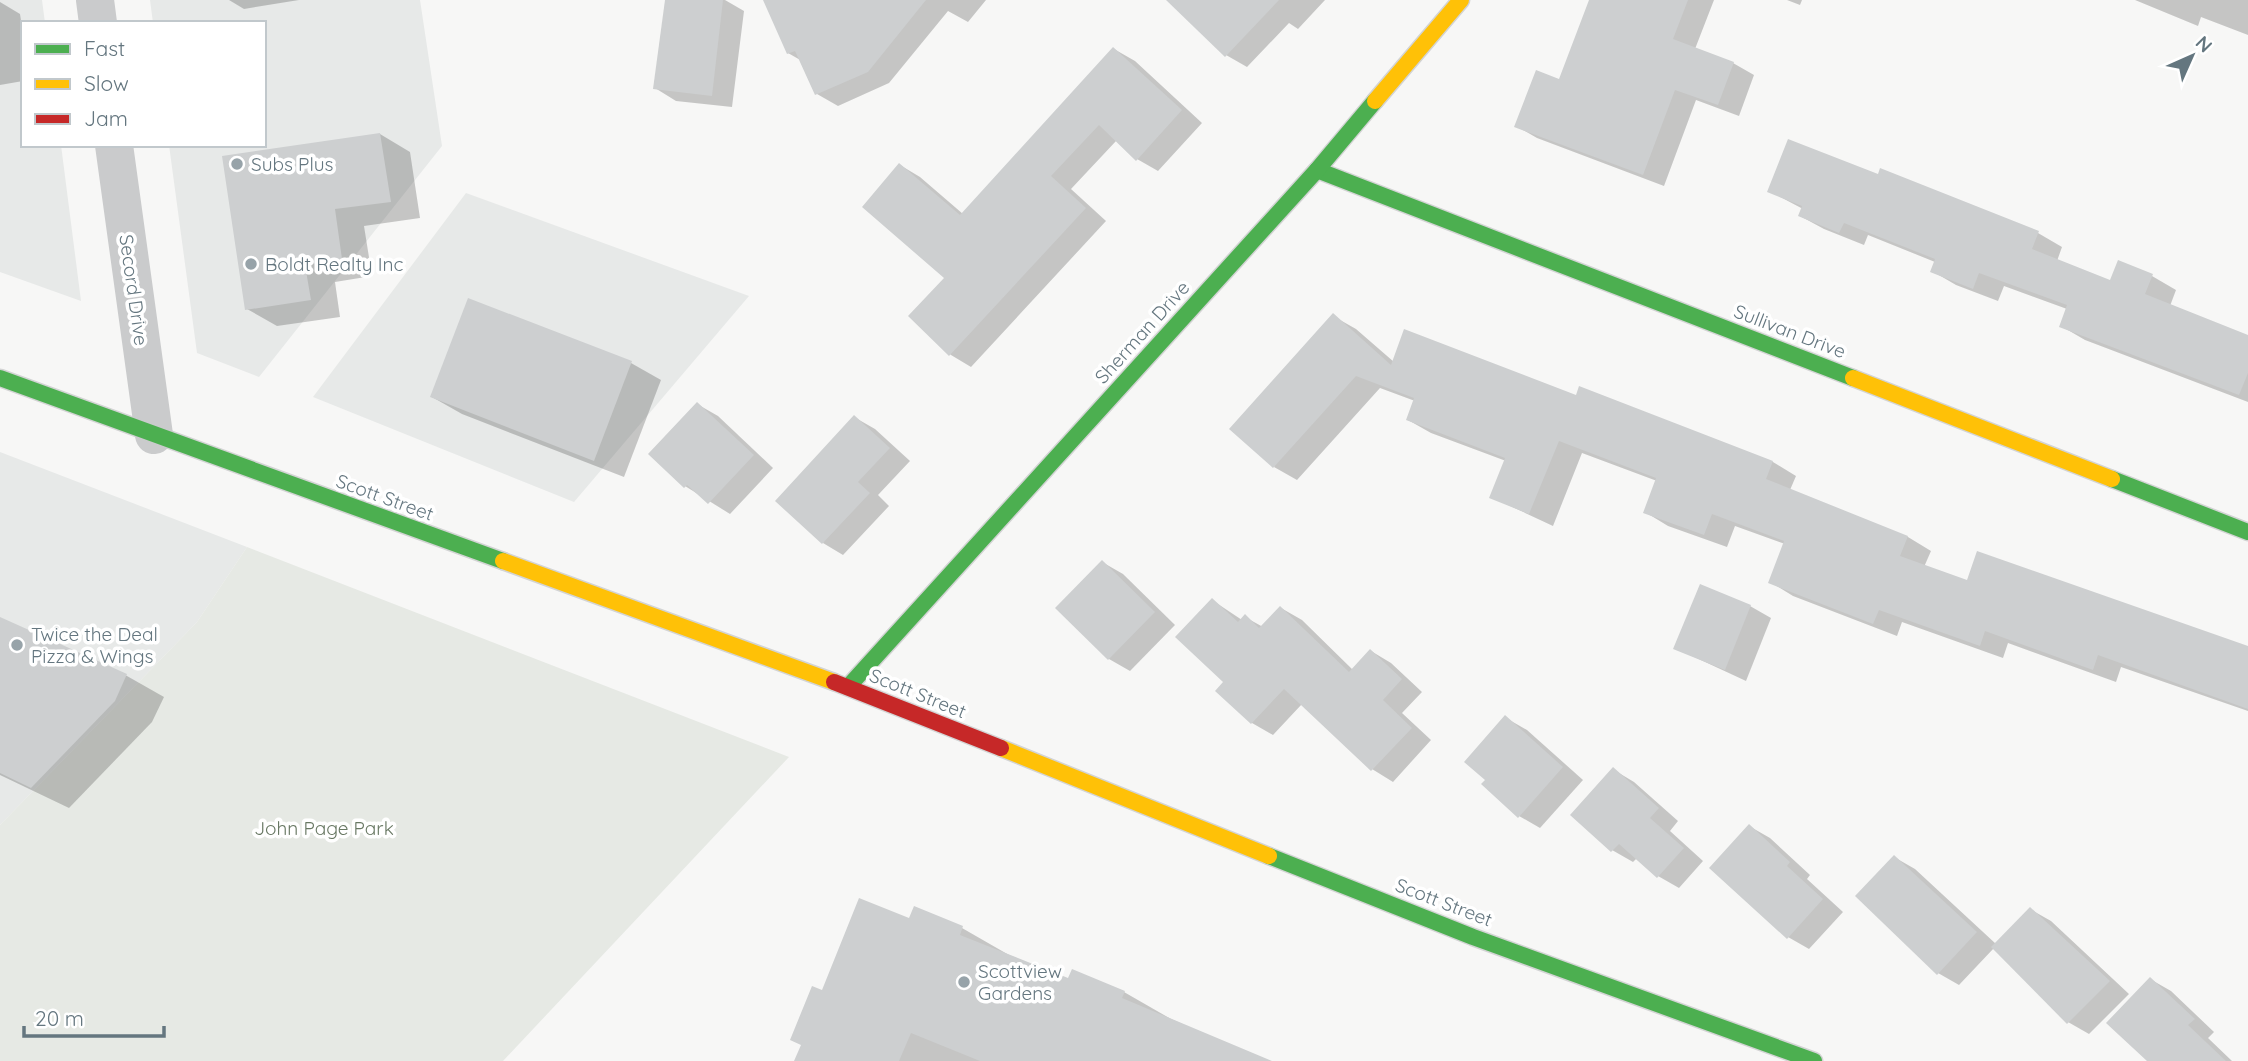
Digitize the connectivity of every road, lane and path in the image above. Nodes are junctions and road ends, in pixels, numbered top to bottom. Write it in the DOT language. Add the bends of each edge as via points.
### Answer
graph roads {
  1 [pos="95,0"];
  2 [pos="1461,0"];
  3 [pos="98,21"];
  4 [pos="114,147"];
  5 [pos="1317,170"];
  6 [pos="0,378"];
  7 [pos="153,435"];
  8 [pos="2248,532"];
  9 [pos="848,687"];
  10 [pos="1814,1061"];
  1 -- 3 [label="street"];
  2 -- 5 [label="main road, Sherman Drive"];
  4 -- 7 [label="street, Secord Drive"];
  5 -- 8 [label="main road, Sullivan Drive"];
  5 -- 9 [label="main road, Sherman Drive"];
  6 -- 7 [label="main road, Scott Street"];
  7 -- 9 [label="main road, Scott Street"];
  9 -- 10 [label="main road, Scott Street" via="1473,937"];
}
